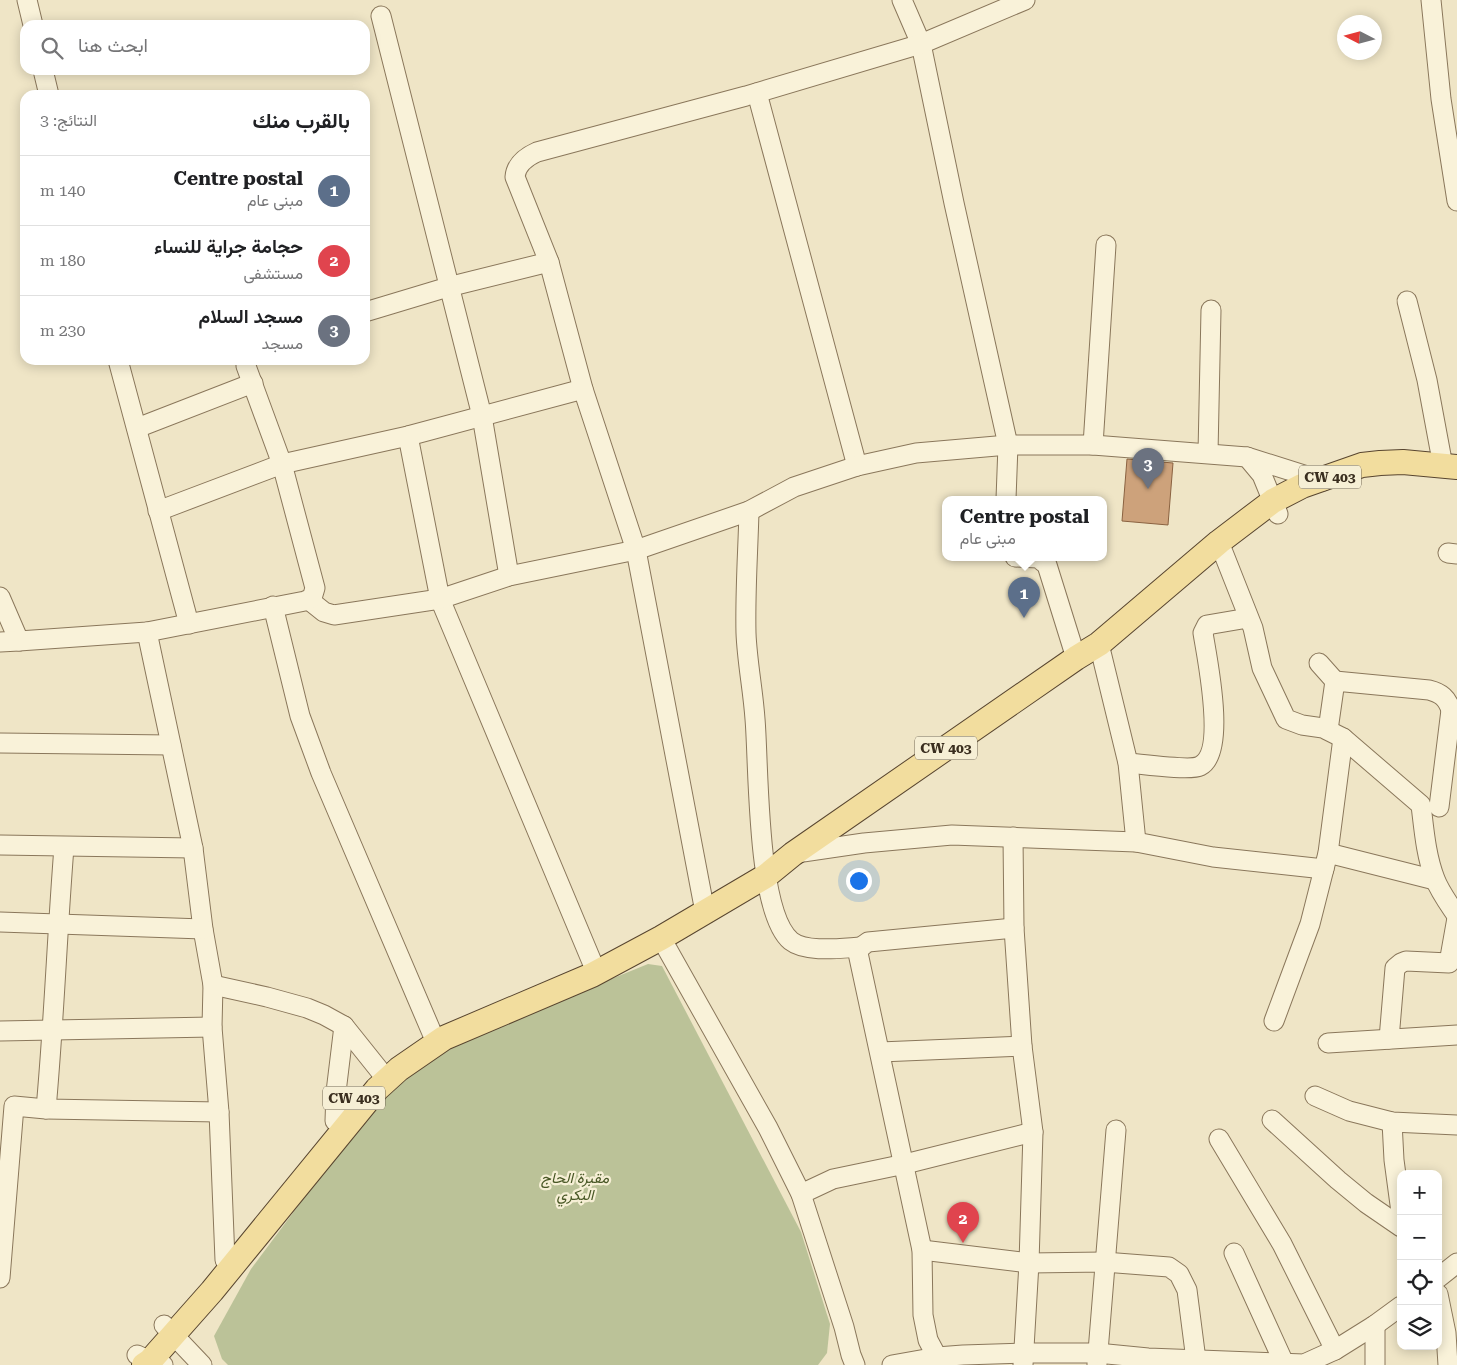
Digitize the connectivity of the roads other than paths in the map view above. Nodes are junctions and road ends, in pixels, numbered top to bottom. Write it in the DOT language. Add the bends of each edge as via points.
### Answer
graph roads {
  1 [pos="27,0"];
  2 [pos="902,0"];
  3 [pos="1025,0"];
  4 [pos="1431,0"];
  5 [pos="381,16"];
  6 [pos="32,20"];
  7 [pos="921,44"];
  8 [pos="44,75"];
  9 [pos="48,90"];
  10 [pos="757,93"];
  11 [pos="1457,201"];
  12 [pos="1106,245"];
  13 [pos="549,262"];
  14 [pos="448,287"];
  15 [pos="1407,301"];
  16 [pos="370,310"];
  17 [pos="1211,310"];
  18 [pos="119,365"];
  19 [pos="248,365"];
  20 [pos="253,383"];
  21 [pos="583,389"];
  22 [pos="482,416"];
  23 [pos="137,428"];
  24 [pos="408,436"];
  25 [pos="1008,445"];
  26 [pos="1093,445"];
  27 [pos="1208,453"];
  28 [pos="1247,457"];
  29 [pos="282,464"];
  30 [pos="858,466"];
  31 [pos="1452,471"];
  32 [pos="1327,482"];
  33 [pos="1006,496"];
  34 [pos="1275,508"];
  35 [pos="158,511"];
  36 [pos="750,511"];
  37 [pos="1219,542"];
  38 [pos="636,550"];
  39 [pos="1042,561"];
  40 [pos="509,576"];
  41 [pos="0,597"];
  42 [pos="440,599"];
  43 [pos="309,600"];
  44 [pos="273,606"];
  45 [pos="1248,618"];
  46 [pos="190,624"];
  47 [pos="147,632"];
  48 [pos="0,642"];
  49 [pos="20,642"];
  50 [pos="1099,644"];
  51 [pos="1076,658"];
  52 [pos="1319,663"];
  53 [pos="1335,681"];
  54 [pos="1454,711"];
  55 [pos="1336,734"];
  56 [pos="0,743"];
  57 [pos="172,745"];
  58 [pos="1128,763"];
  59 [pos="1439,807"];
  60 [pos="1013,837"];
  61 [pos="1136,842"];
  62 [pos="0,845"];
  63 [pos="64,847"];
  64 [pos="193,848"];
  65 [pos="793,854"];
  66 [pos="1326,861"];
  67 [pos="766,876"];
  68 [pos="1435,880"];
  69 [pos="705,912"];
  70 [pos="1457,917"];
  71 [pos="0,922"];
  72 [pos="58,925"];
  73 [pos="1014,928"];
  74 [pos="204,929"];
  75 [pos="661,938"];
  76 [pos="861,947"];
  77 [pos="592,962"];
  78 [pos="213,984"];
  79 [pos="1274,1021"];
  80 [pos="344,1026"];
  81 [pos="212,1027"];
  82 [pos="53,1029"];
  83 [pos="0,1031"];
  84 [pos="432,1033"];
  85 [pos="1457,1034"];
  86 [pos="1389,1039"];
  87 [pos="1328,1043"];
  88 [pos="1022,1046"];
  89 [pos="880,1052"];
  90 [pos="380,1072"];
  91 [pos="1314,1096"];
  92 [pos="46,1109"];
  93 [pos="219,1112"];
  94 [pos="1272,1120"];
  95 [pos="335,1121"];
  96 [pos="1392,1122"];
  97 [pos="1457,1125"];
  98 [pos="1116,1130"];
  99 [pos="1033,1132"];
  100 [pos="1219,1139"];
  101 [pos="5,1156"];
  102 [pos="905,1164"];
  103 [pos="1397,1182"];
  104 [pos="801,1194"];
  105 [pos="1397,1224"];
  106 [pos="922,1250"];
  107 [pos="1234,1253"];
  108 [pos="225,1260"];
  109 [pos="1104,1262"];
  110 [pos="1029,1263"];
  111 [pos="1457,1264"];
  112 [pos="1,1268"];
  113 [pos="1442,1275"];
  114 [pos="0,1278"];
  115 [pos="1440,1305"];
  116 [pos="1397,1309"];
  117 [pos="1375,1325"];
  118 [pos="169,1329"];
  119 [pos="1335,1350"];
  120 [pos="1024,1359"];
  121 [pos="1097,1359"];
  122 [pos="1196,1360"];
  123 [pos="937,1361"];
  124 [pos="145,1362"];
  125 [pos="1147,1362"];
  126 [pos="1224,1363"];
  127 [pos="1284,1363"];
  128 [pos="202,1365"];
  129 [pos="856,1365"];
  130 [pos="892,1365"];
  131 [pos="1304,1365"];
  132 [pos="1375,1365"];
  133 [pos="1448,1365"];
  1 -- 6 [label="street"];
  2 -- 7 [label="street"];
  3 -- 7 [label="street"];
  4 -- 11 [label="street" via="1441,99"];
  5 -- 14 [label="street"];
  7 -- 10 [label="street"];
  7 -- 25 [label="street"];
  8 -- 9 [label="street"];
  10 -- 13 [label="street" via="537,152 526,158 514,177"];
  10 -- 30 [label="street"];
  12 -- 26 [label="street"];
  13 -- 14 [label="street"];
  13 -- 21 [label="street"];
  14 -- 16 [label="street"];
  14 -- 22 [label="street"];
  15 -- 31 [label="street"];
  17 -- 27 [label="street"];
  18 -- 23 [label="street"];
  19 -- 20 [label="street"];
  20 -- 23 [label="street"];
  20 -- 29 [label="street"];
  21 -- 22 [label="street"];
  21 -- 38 [label="street"];
  22 -- 24 [label="street"];
  22 -- 40 [label="street"];
  23 -- 35 [label="street"];
  24 -- 29 [label="street"];
  24 -- 42 [label="street"];
  25 -- 26 [label="street"];
  25 -- 30 [label="street" via="916,453"];
  25 -- 33 [label="street"];
  26 -- 27 [label="street"];
  27 -- 28 [label="street"];
  28 -- 32 [label="street"];
  28 -- 34 [label="street" via="1262,475"];
  29 -- 35 [label="street"];
  29 -- 43 [label="street" via="315,588 314,596"];
  30 -- 36 [label="street" via="794,488"];
  31 -- 32 [label="main road, CW 403" via="1403,462 1380,463 1362,465"];
  32 -- 34 [label="main road, CW 403" via="1302,486"];
  34 -- 37 [label="main road, CW 403"];
  35 -- 46 [label="street"];
  36 -- 38 [label="street"];
  36 -- 67 [label="street" via="746,633 755,711"];
  37 -- 45 [label="street"];
  37 -- 50 [label="main road, CW 403"];
  38 -- 40 [label="street"];
  38 -- 69 [label="street"];
  39 -- 51 [label="street" via="1047,565"];
  40 -- 42 [label="street"];
  41 -- 49 [label="street"];
  42 -- 43 [label="street" via="334,615 324,612"];
  42 -- 77 [label="street"];
  43 -- 44 [label="street"];
  44 -- 46 [label="street"];
  44 -- 84 [label="street" via="300,716 321,773"];
  45 -- 55 [label="street" via="1262,668 1286,719"];
  45 -- 58 [label="street" via="1204,628 1215,726 1205,763 1194,768"];
  46 -- 47 [label="street"];
  47 -- 49 [label="street"];
  47 -- 57 [label="street"];
  48 -- 49 [label="street"];
  50 -- 51 [label="main road, CW 403"];
  50 -- 58 [label="street"];
  51 -- 65 [label="main road, CW 403"];
  52 -- 53 [label="street"];
  53 -- 54 [label="street" via="1429,690 1440,694"];
  53 -- 55 [label="street"];
  54 -- 59 [label="street"];
  55 -- 59 [label="street"];
  55 -- 66 [label="street"];
  56 -- 57 [label="street"];
  57 -- 64 [label="street"];
  58 -- 61 [label="street"];
  59 -- 68 [label="street" via="1430,862"];
  60 -- 61 [label="street"];
  60 -- 65 [label="street" via="952,835"];
  60 -- 73 [label="street"];
  61 -- 66 [label="street" via="1213,857"];
  62 -- 63 [label="street"];
  63 -- 64 [label="street"];
  63 -- 72 [label="street"];
  64 -- 74 [label="street"];
  65 -- 67 [label="main road, CW 403"];
  66 -- 68 [label="street"];
  66 -- 79 [label="street" via="1310,924"];
  67 -- 69 [label="main road, CW 403"];
  67 -- 76 [label="street" via="776,919 790,940 814,948"];
  68 -- 70 [label="street"];
  69 -- 75 [label="main road, CW 403"];
  70 -- 86 [label="street" via="1449,963 1406,961 1395,968"];
  71 -- 72 [label="street"];
  72 -- 74 [label="street"];
  72 -- 82 [label="street"];
  73 -- 76 [label="street" via="868,942"];
  73 -- 88 [label="street"];
  74 -- 78 [label="street"];
  75 -- 77 [label="main road, CW 403"];
  75 -- 104 [label="street" via="768,1128"];
  75 -- 118 [label="main road, CW 403" via="592,975 444,1038 399,1069 377,1090 212,1291"];
  76 -- 89 [label="street" via="858,953"];
  77 -- 84 [label="main road, CW 403" via="466,1015"];
  78 -- 80 [label="street" via="307,1008"];
  78 -- 81 [label="street"];
  80 -- 90 [label="street"];
  80 -- 95 [label="street"];
  81 -- 82 [label="street"];
  81 -- 93 [label="street"];
  82 -- 83 [label="street"];
  82 -- 92 [label="street"];
  84 -- 90 [label="main road, CW 403"];
  85 -- 86 [label="street"];
  86 -- 87 [label="street"];
  88 -- 89 [label="street"];
  88 -- 99 [label="street"];
  89 -- 102 [label="street"];
  90 -- 95 [label="main road, CW 403"];
  91 -- 96 [label="street" via="1349,1111"];
  92 -- 93 [label="street"];
  92 -- 101 [label="street" via="14,1106"];
  93 -- 108 [label="street"];
  94 -- 105 [label="street" via="1338,1180"];
  95 -- 108 [label="main road, CW 403"];
  96 -- 97 [label="street"];
  96 -- 103 [label="street"];
  98 -- 109 [label="street"];
  99 -- 102 [label="street"];
  99 -- 110 [label="street"];
  100 -- 119 [label="street" via="1282,1244"];
  101 -- 112 [label="street"];
  102 -- 104 [label="street" via="833,1179"];
  102 -- 106 [label="street"];
  104 -- 129 [label="street"];
  106 -- 110 [label="street"];
  106 -- 123 [label="street" via="923,1315"];
  107 -- 127 [label="street"];
  108 -- 118 [label="main road, CW 403"];
  109 -- 110 [label="street"];
  109 -- 121 [label="street"];
  109 -- 122 [label="street" via="1169,1267 1179,1274 1187,1290"];
  110 -- 120 [label="street"];
  111 -- 113 [label="street"];
  112 -- 114 [label="street"];
  115 -- 133 [label="street"];
  116 -- 117 [label="street"];
  117 -- 119 [label="street"];
  117 -- 132 [label="street"];
  118 -- 124 [label="main road, CW 403"];
  118 -- 128 [label="street"];
  119 -- 131 [label="street"];
  120 -- 121 [label="street"];
  120 -- 123 [label="street"];
  121 -- 125 [label="street"];
  122 -- 125 [label="street"];
  122 -- 126 [label="street"];
  123 -- 130 [label="street"];
  126 -- 127 [label="street"];
  127 -- 131 [label="street"];
}
